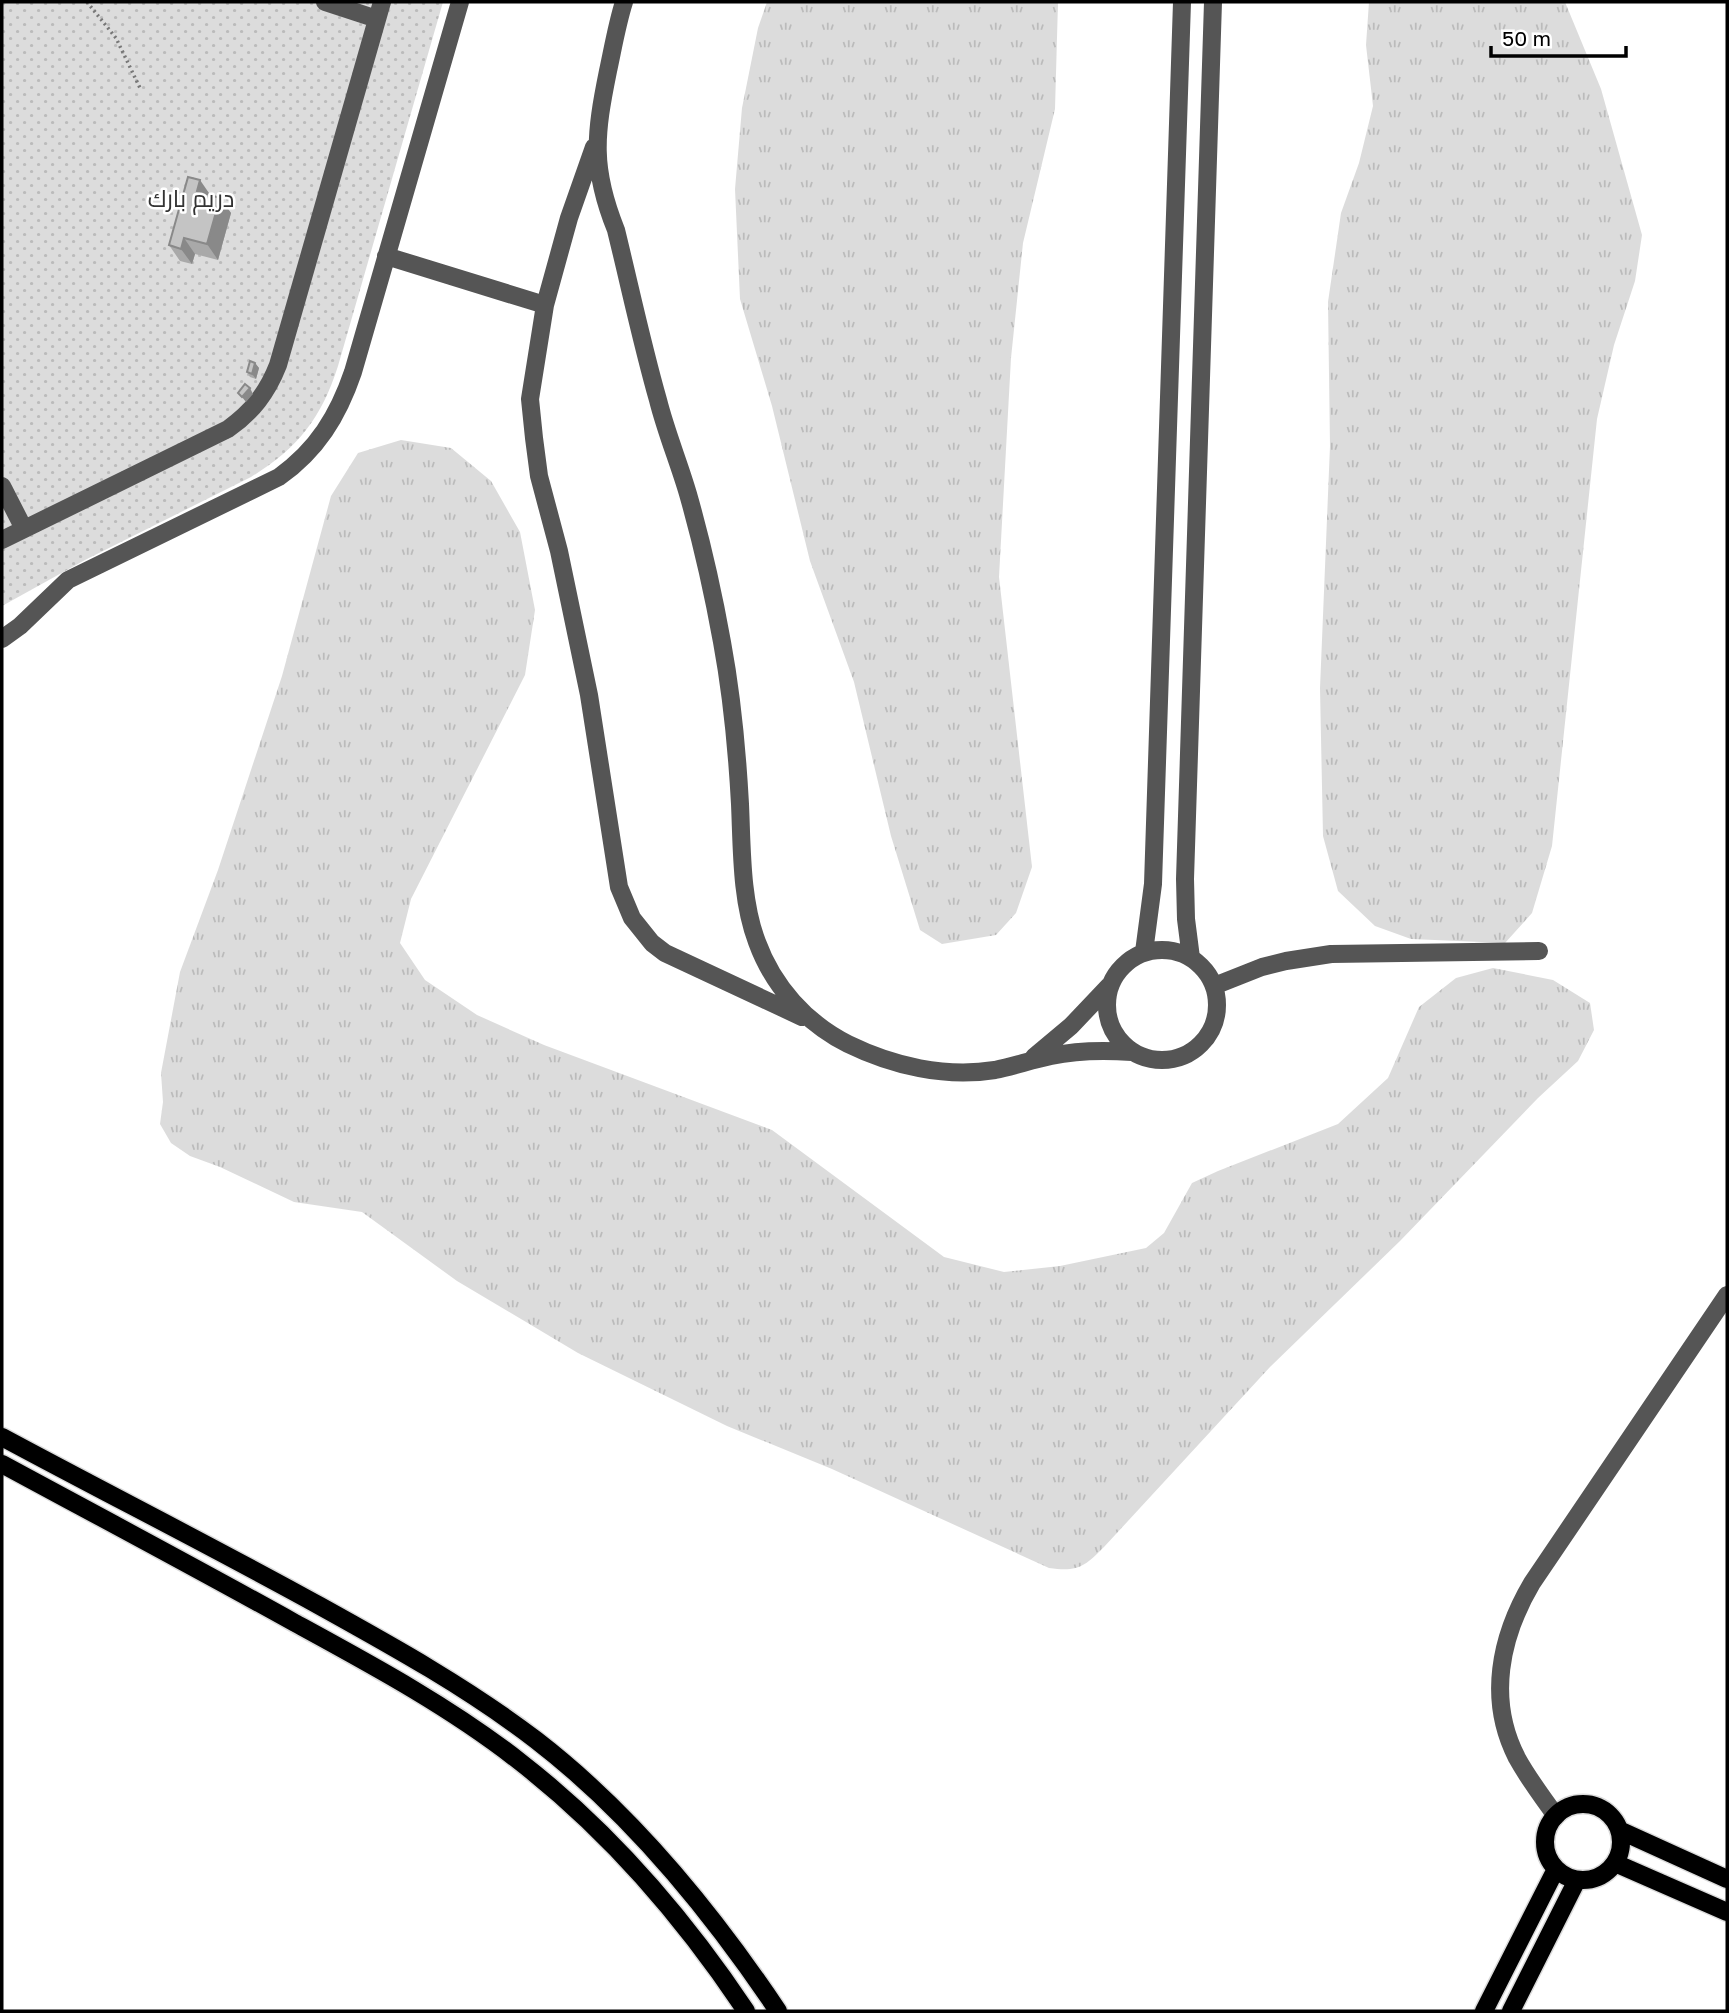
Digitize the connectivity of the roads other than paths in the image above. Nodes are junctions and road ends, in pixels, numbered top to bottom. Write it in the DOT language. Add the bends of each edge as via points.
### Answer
graph roads {
  1 [pos="325,2"];
  2 [pos="460,2"];
  3 [pos="624,2"];
  4 [pos="1182,2"];
  5 [pos="1213,2"];
  6 [pos="380,10"];
  7 [pos="597,140"];
  8 [pos="386,256"];
  9 [pos="545,305"];
  10 [pos="2,486"];
  11 [pos="24,529"];
  12 [pos="2,540"];
  13 [pos="2,639"];
  14 [pos="1161,640"];
  15 [pos="1193,641"];
  16 [pos="1539,951"];
  17 [pos="1144,952"];
  18 [pos="1191,958"];
  19 [pos="1110,986"];
  20 [pos="1214,986"];
  21 [pos="814,1023"];
  22 [pos="1132,1052"];
  23 [pos="1028,1061"];
  24 [pos="1727,1295"];
  25 [pos="2,1437"];
  26 [pos="2,1464"];
  27 [pos="1556,1816"];
  28 [pos="1619,1830"];
  29 [pos="1615,1863"];
  30 [pos="1556,1869"];
  31 [pos="1727,1879"];
  32 [pos="1577,1880"];
  33 [pos="1727,1912"];
  34 [pos="746,2011"];
  35 [pos="778,2011"];
  36 [pos="1484,2011"];
  37 [pos="1511,2011"];
  1 -- 6 [label="street"];
  2 -- 8 [label="street"];
  3 -- 7 [label="street"];
  4 -- 14 [label="street"];
  5 -- 15 [label="street"];
  6 -- 11 [label="street" via="278,365 263,395 228,429"];
  7 -- 9 [label="street"];
  7 -- 21 [label="street" via="603,193 698,532 722,642 736,741 751,922 775,978"];
  8 -- 9 [label="street"];
  8 -- 13 [label="street" via="346,393 312,449 259,488 68,580"];
  9 -- 21 [label="street" via="530,399 534,438 575,623 624,903 641,931 665,953"];
  10 -- 11 [label="street"];
  11 -- 12 [label="street"];
  14 -- 15 [label="street"];
  14 -- 17 [label="street" via="1153,884"];
  15 -- 18 [label="street" via="1185,900"];
  16 -- 20 [label="street" via="1331,954 1262,967"];
  17 -- 18 [label="street" via="1168,949"];
  17 -- 19 [label="street" via="1123,965"];
  18 -- 20 [label="street"];
  19 -- 22 [label="street" via="1110,1023"];
  19 -- 23 [label="street"];
  20 -- 22 [label="street" via="1214,1023 1191,1052 1156,1060"];
  21 -- 23 [label="street" via="864,1052 927,1070 972,1072"];
  22 -- 23 [label="street" via="1080,1051"];
  24 -- 27 [label="street" via="1531,1583 1506,1638 1501,1667 1506,1727 1516,1755"];
  25 -- 35 [label="main road" via="386,1643 527,1734 582,1779 664,1861"];
  26 -- 34 [label="main road" via="318,1635 492,1741 564,1799 644,1880"];
  27 -- 28 [label="main road" via="1573,1806 1592,1805 1609,1814"];
  27 -- 30 [label="main road" via="1545,1842"];
  28 -- 29 [label="main road" via="1621,1847"];
  28 -- 31 [label="main road"];
  29 -- 32 [label="main road" via="1595,1879"];
  29 -- 33 [label="main road"];
  30 -- 32 [label="main road"];
  30 -- 36 [label="main road"];
  32 -- 37 [label="main road"];
}
